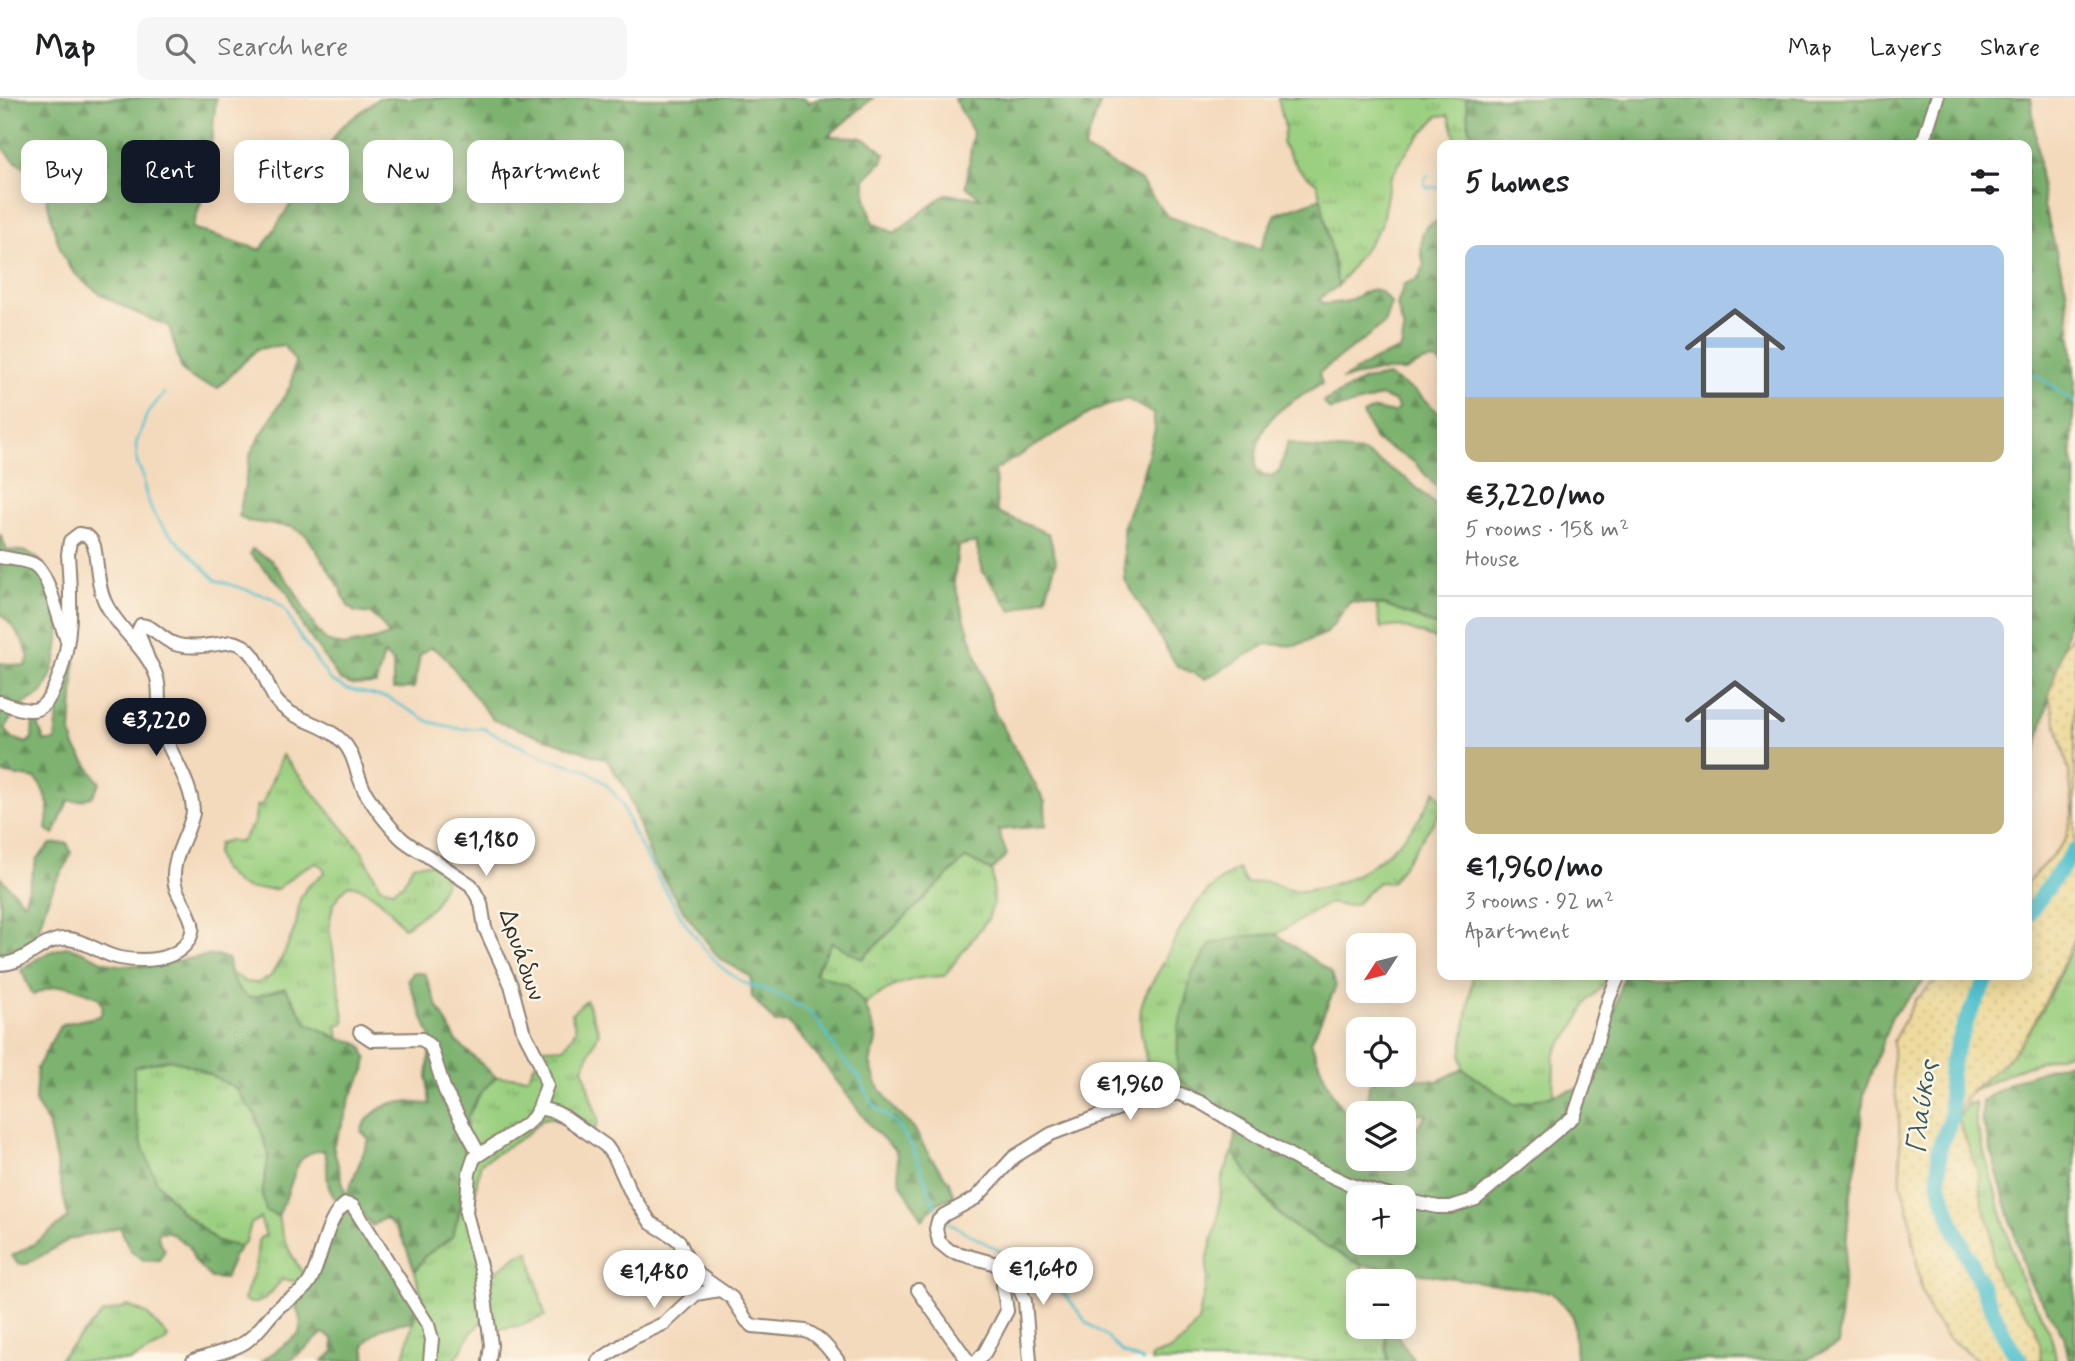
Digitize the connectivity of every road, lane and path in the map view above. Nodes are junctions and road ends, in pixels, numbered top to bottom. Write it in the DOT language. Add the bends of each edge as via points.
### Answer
graph roads {
  1 [pos="1937,98"];
  2 [pos="1924,140"];
  3 [pos="0,557"];
  4 [pos="69,643"];
  5 [pos="148,659"];
  6 [pos="0,702"];
  7 [pos="0,964"];
  8 [pos="1617,980"];
  9 [pos="360,1032"];
  10 [pos="539,1108"];
  11 [pos="479,1154"];
  12 [pos="1351,1185"];
  13 [pos="1416,1203"];
  14 [pos="1007,1272"];
  15 [pos="719,1290"];
  16 [pos="918,1290"];
  17 [pos="1029,1360"];
  18 [pos="193,1361"];
  19 [pos="430,1361"];
  20 [pos="489,1361"];
  21 [pos="598,1361"];
  22 [pos="838,1361"];
  23 [pos="968,1361"];
  24 [pos="977,1361"];
  1 -- 2 [label="street"];
  3 -- 4 [label="street" via="38,567"];
  4 -- 5 [label="street" via="68,554 70,541 79,534 90,538 94,546 104,601"];
  4 -- 6 [label="street" via="54,689 43,705 27,710"];
  5 -- 7 [label="street" via="159,689 159,723 193,803 174,874 192,921 191,936 179,951 155,959 120,958 68,939 53,941 18,962"];
  5 -- 10 [label="street, Δρυάδων" via="138,631 141,625 175,644 232,642 246,647 276,700 345,744 367,795 400,837 471,885 511,985 523,1031 539,1060 545,1093"];
  8 -- 13 [label="street" via="1574,1116 1476,1199 1438,1208"];
  9 -- 11 [label="street" via="372,1040 422,1039 431,1047 445,1091"];
  10 -- 11 [label="street" via="525,1125"];
  10 -- 15 [label="street" via="565,1117 599,1139 651,1223 674,1237 692,1270"];
  11 -- 20 [label="street" via="471,1165 466,1213 482,1273"];
  12 -- 14 [label="street" via="1303,1163 1200,1102 1180,1094 1157,1094 1051,1134 1014,1157 976,1198 938,1221 936,1234 945,1248 986,1260"];
  14 -- 17 [label="street" via="1025,1298"];
  14 -- 24 [label="street" via="1003,1285 1007,1311"];
  15 -- 21 [label="street" via="696,1294 665,1323"];
  15 -- 22 [label="street" via="732,1298 753,1326 814,1334"];
  16 -- 23 [label="street"];
  18 -- 19 [label="street" via="247,1341 282,1304 303,1290 339,1209 349,1204 428,1325"];
}
